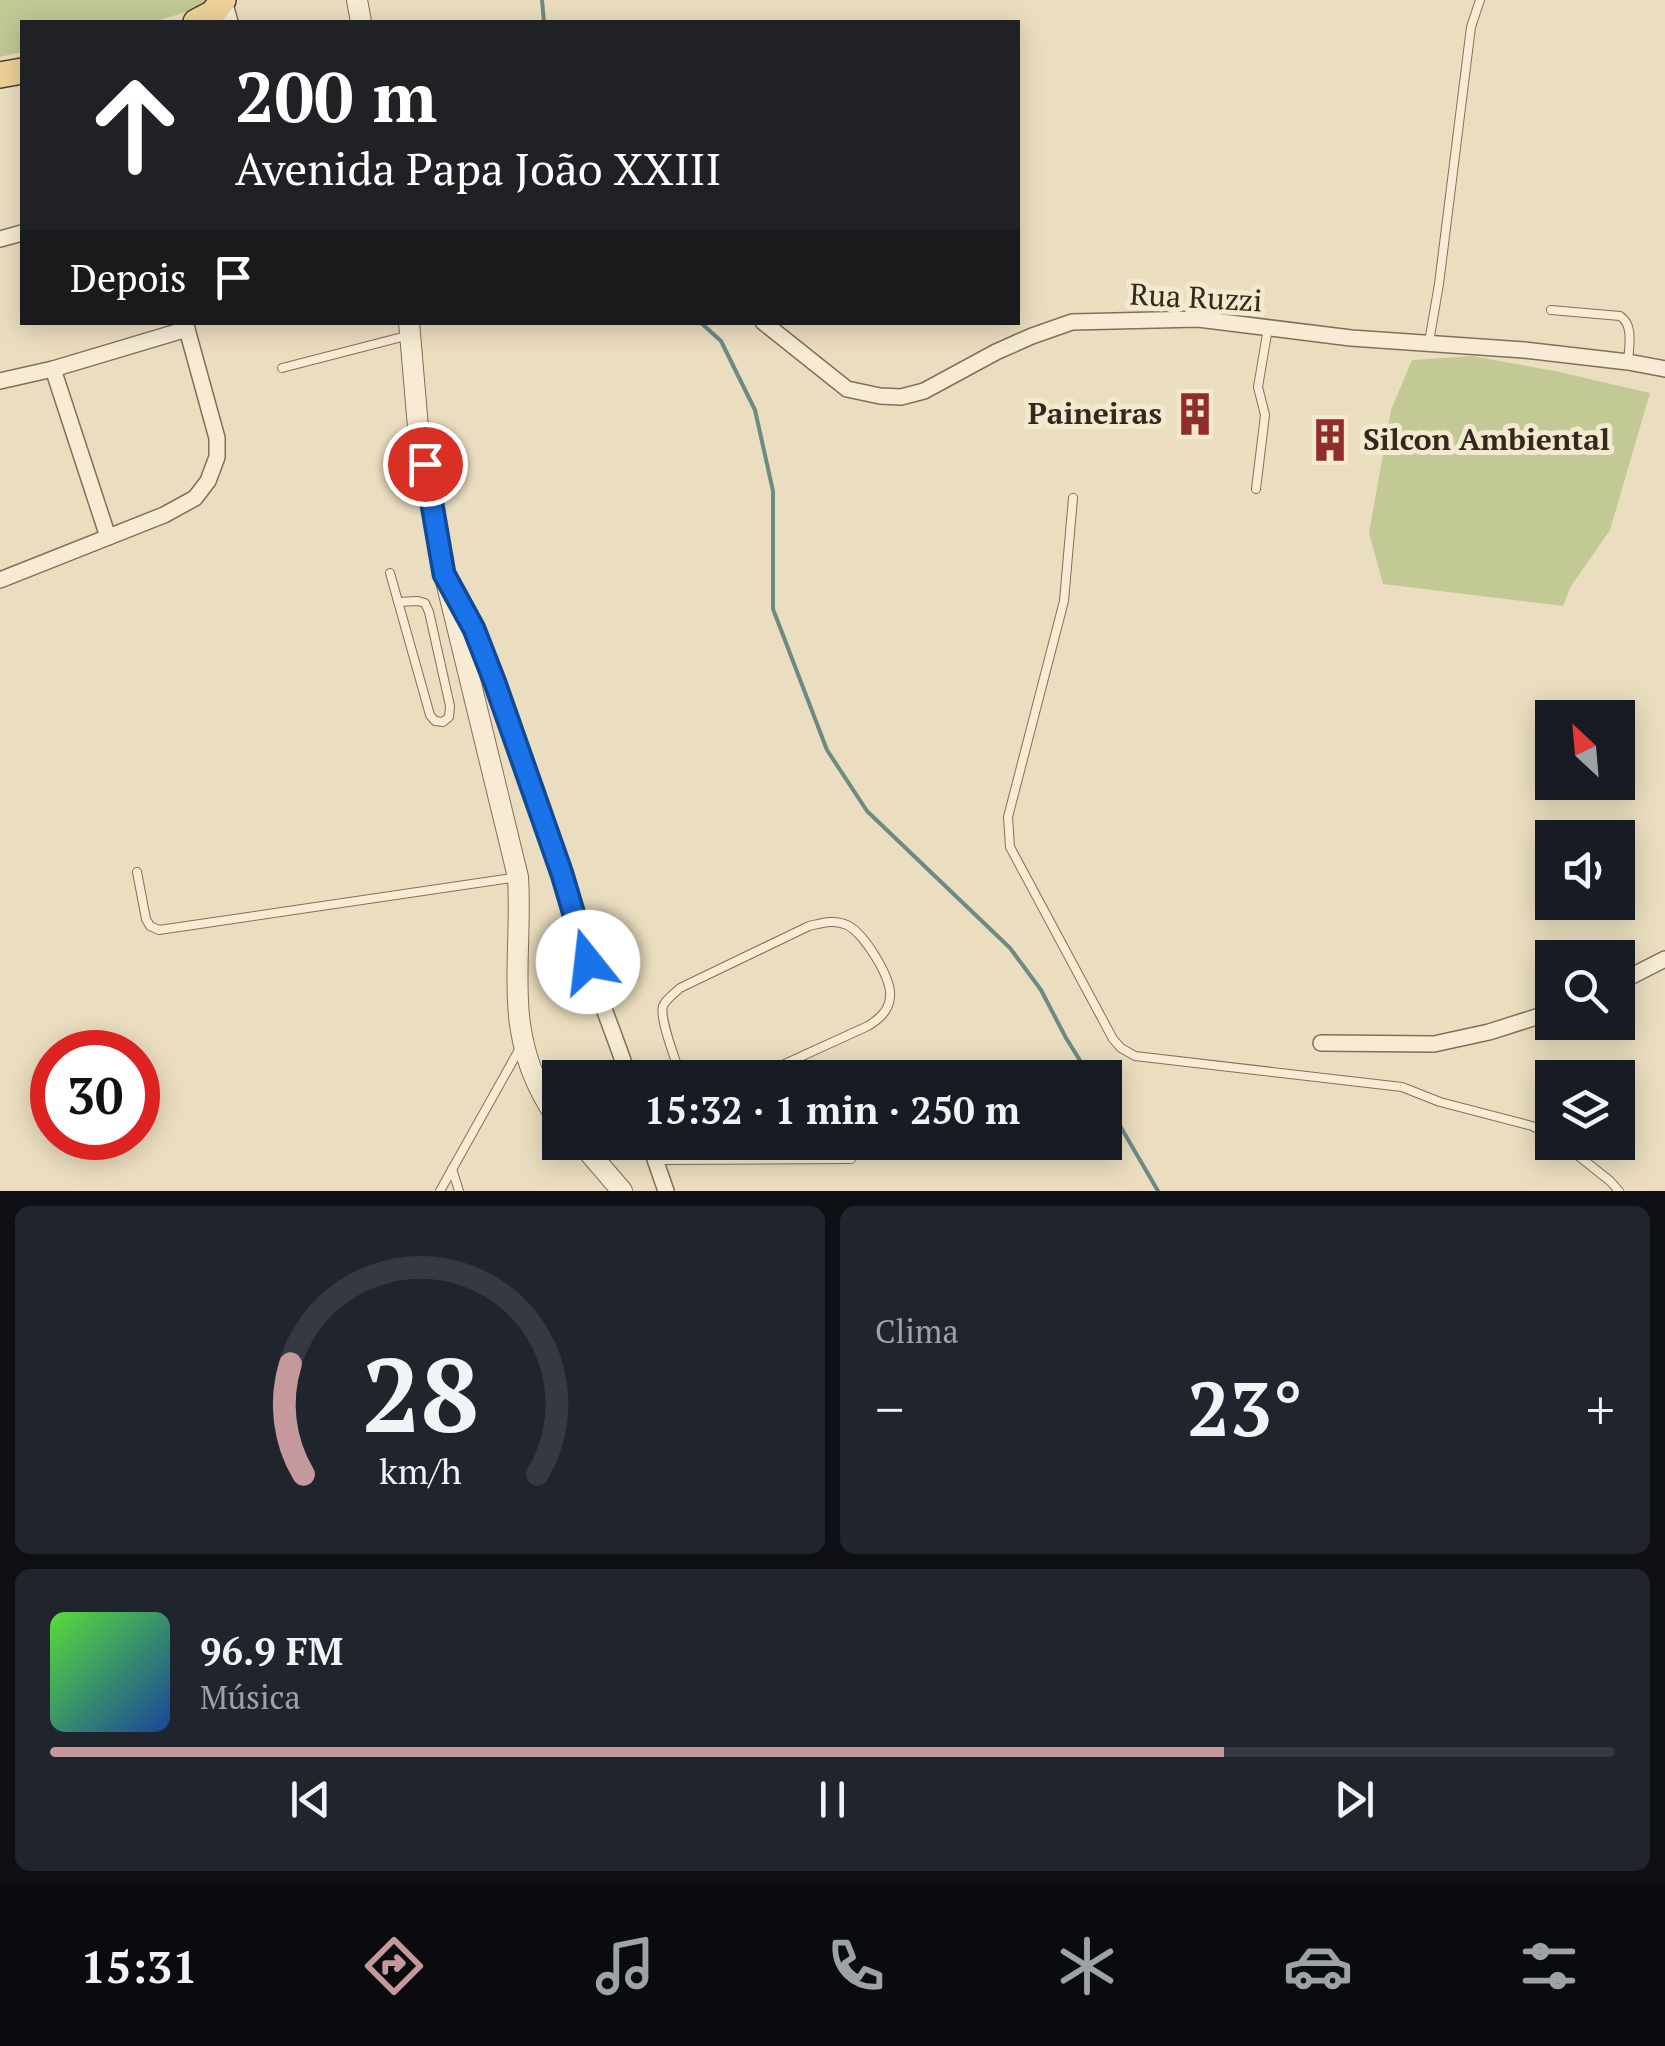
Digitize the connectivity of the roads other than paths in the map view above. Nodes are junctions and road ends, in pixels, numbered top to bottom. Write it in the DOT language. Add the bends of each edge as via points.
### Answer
graph roads {
  1 [pos="224,0"];
  2 [pos="1480,0"];
  3 [pos="200,20"];
  4 [pos="1551,310"];
  5 [pos="767,325"];
  6 [pos="186,326"];
  7 [pos="410,328"];
  8 [pos="1268,328"];
  9 [pos="1429,342"];
  10 [pos="1628,362"];
  11 [pos="282,368"];
  12 [pos="53,369"];
  13 [pos="1665,369"];
  14 [pos="0,380"];
  15 [pos="1256,489"];
  16 [pos="1073,498"];
  17 [pos="108,537"];
  18 [pos="390,573"];
  19 [pos="444,574"];
  20 [pos="0,580"];
  21 [pos="398,602"];
  22 [pos="137,872"];
  23 [pos="518,877"];
  24 [pos="1665,958"];
  25 [pos="1635,974"];
  26 [pos="1535,1017"];
  27 [pos="1321,1043"];
  28 [pos="522,1044"];
  29 [pos="623,1060"];
  30 [pos="676,1060"];
  31 [pos="793,1060"];
  32 [pos="542,1093"];
  33 [pos="1535,1128"];
  34 [pos="597,1160"];
  35 [pos="656,1160"];
  36 [pos="1585,1160"];
  37 [pos="452,1169"];
  38 [pos="461,1190"];
  39 [pos="440,1191"];
  40 [pos="622,1191"];
  41 [pos="666,1191"];
  42 [pos="1619,1191"];
  1 -- 3 [label="main road"];
  2 -- 9 [label="lane" via="1470,28"];
  4 -- 10 [label="lane" via="1620,316 1628,326"];
  5 -- 8 [label="street, Rua Ruzzi" via="847,389 901,397 1072,322 1198,319"];
  6 -- 12 [label="street"];
  6 -- 17 [label="street" via="217,457 195,498"];
  7 -- 11 [label="lane"];
  7 -- 19 [label="street" via="418,427"];
  8 -- 9 [label="street, Rua Ruzzi"];
  8 -- 15 [label="lane" via="1258,386 1265,415"];
  9 -- 10 [label="street, Rua Ruzzi"];
  10 -- 13 [label="street, Rua Ruzzi"];
  12 -- 14 [label="street"];
  12 -- 17 [label="street"];
  16 -- 33 [label="lane" via="1064,600 1008,816 1010,847 1112,1039 1135,1056 1402,1087"];
  17 -- 20 [label="street"];
  18 -- 21 [label="lane"];
  19 -- 23 [label="street"];
  19 -- 29 [label="street" via="495,683"];
  21 -- 21 [label="lane" via="430,715 443,722 450,706 428,612 418,601"];
  22 -- 23 [label="lane" via="146,918 159,930"];
  23 -- 28 [label="street" via="516,1008"];
  24 -- 25 [label="street"];
  26 -- 27 [label="street" via="1434,1044"];
  28 -- 32 [label="street"];
  28 -- 37 [label="lane"];
  30 -- 31 [label="lane" via="663,1016 670,996 809,926 845,924 870,948 890,988 886,1011"];
  34 -- 40 [label="street"];
  35 -- 41 [label="street"];
  36 -- 42 [label="lane"];
  37 -- 38 [label="lane"];
  37 -- 39 [label="lane"];
}
